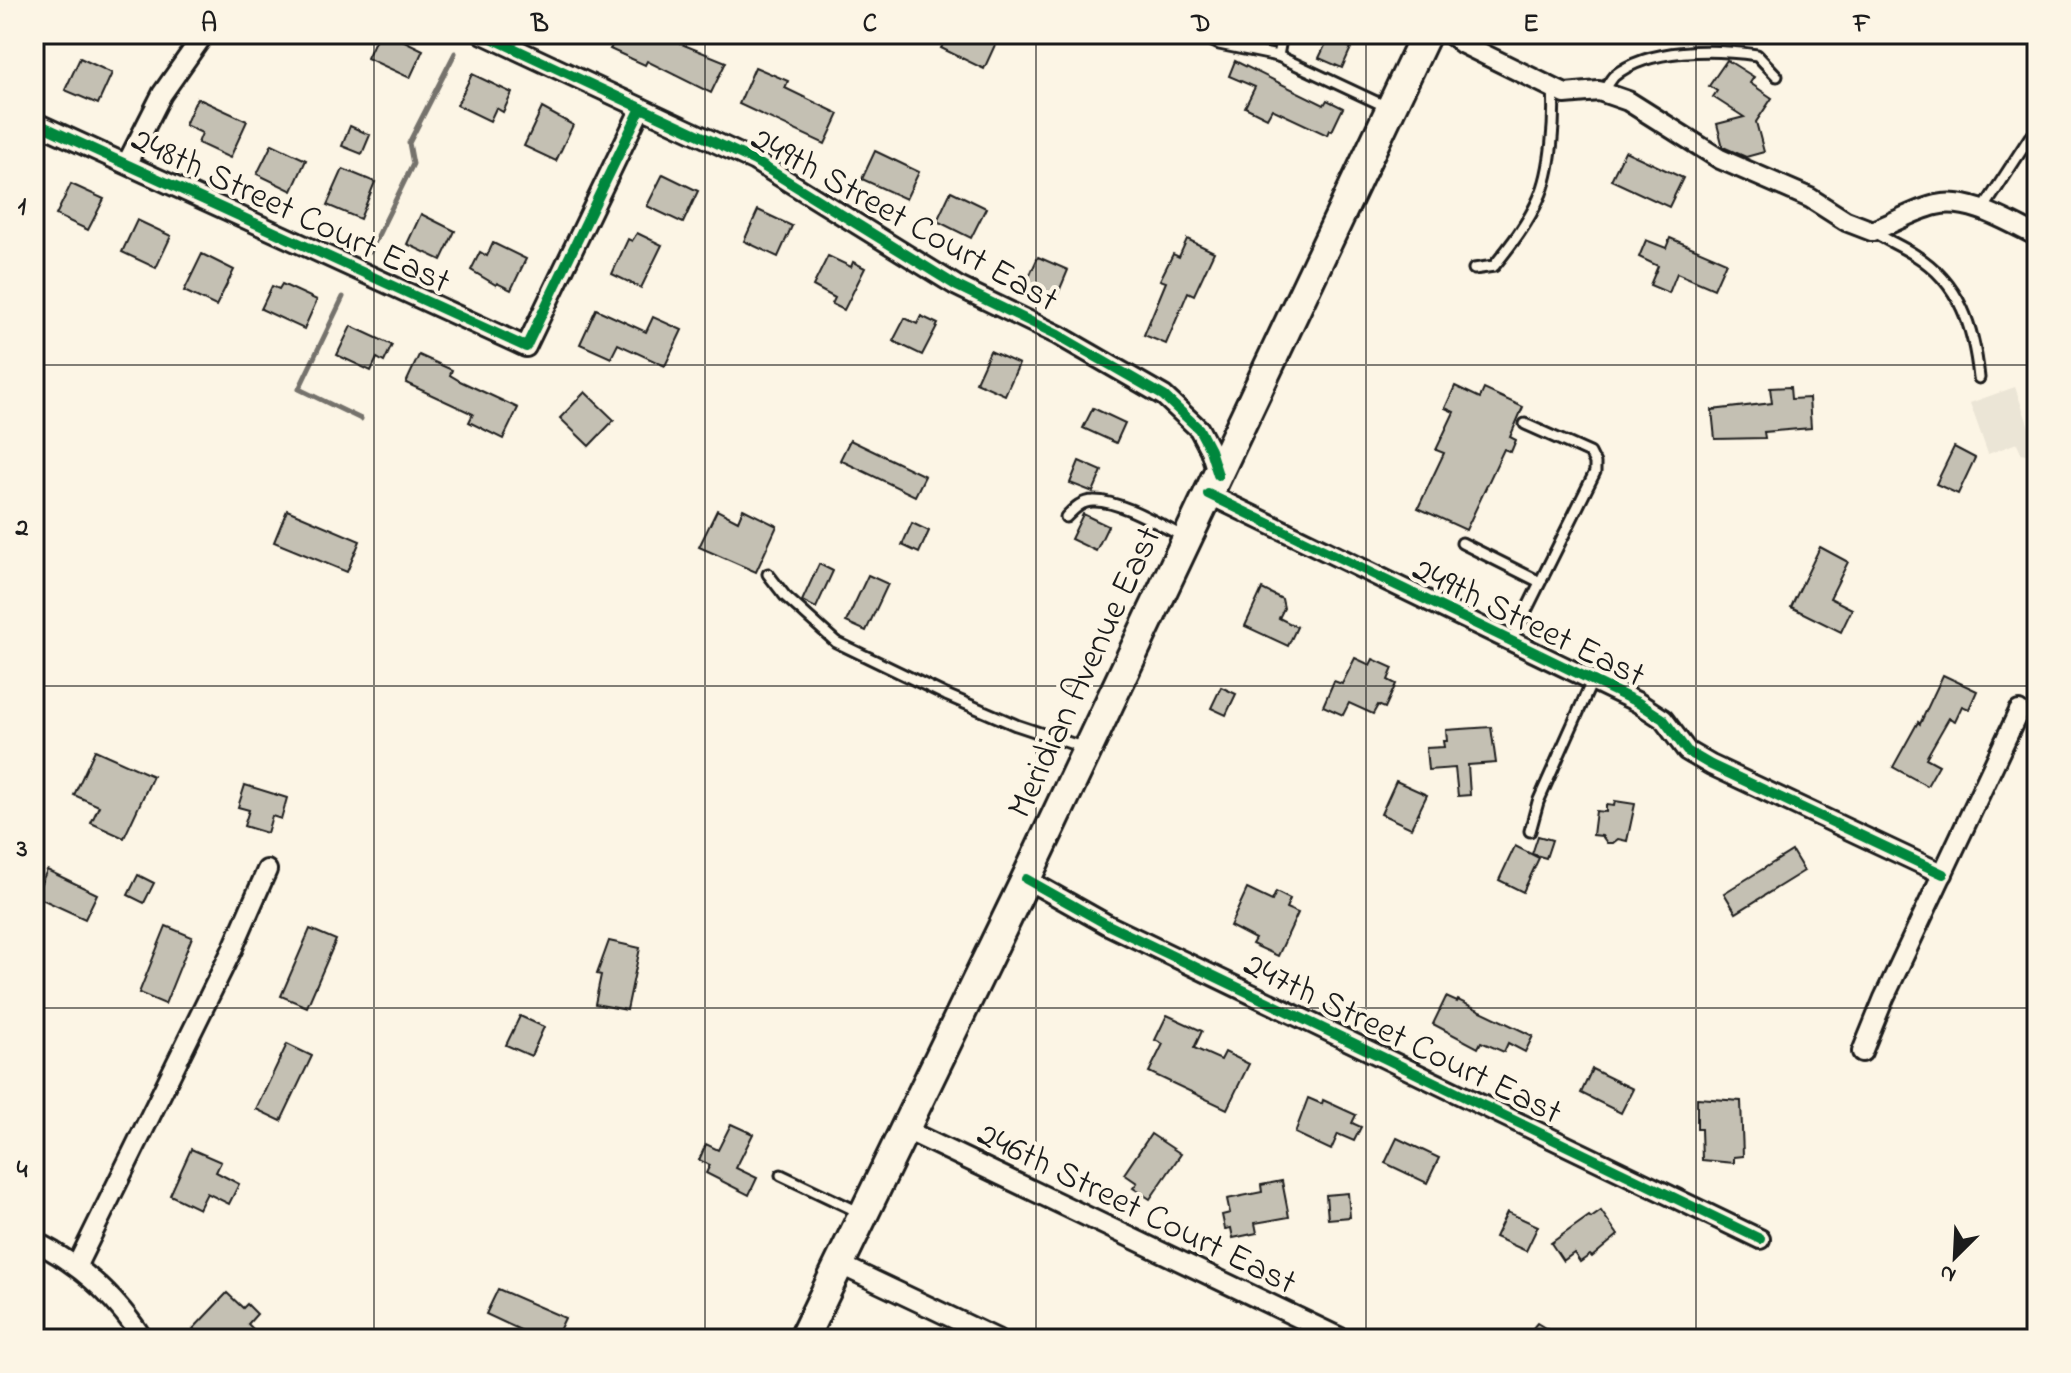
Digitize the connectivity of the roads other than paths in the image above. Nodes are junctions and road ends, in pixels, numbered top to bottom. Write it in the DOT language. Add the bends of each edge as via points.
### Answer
graph roads {
  1 [pos="204,34"];
  2 [pos="483,34"];
  3 [pos="1198,34"];
  4 [pos="1282,34"];
  5 [pos="1426,34"];
  6 [pos="1450,34"];
  7 [pos="1278,56"];
  8 [pos="1777,76"];
  9 [pos="1553,88"];
  10 [pos="1603,92"];
  11 [pos="641,108"];
  12 [pos="1391,109"];
  13 [pos="35,124"];
  14 [pos="2030,137"];
  15 [pos="127,163"];
  16 [pos="1982,211"];
  17 [pos="1872,231"];
  18 [pos="2037,236"];
  19 [pos="1474,269"];
  20 [pos="1979,378"];
  21 [pos="1525,424"];
  22 [pos="1213,484"];
  23 [pos="1066,517"];
  24 [pos="1187,538"];
  25 [pos="1462,543"];
  26 [pos="768,574"];
  27 [pos="1540,582"];
  28 [pos="1511,641"];
  29 [pos="1593,679"];
  30 [pos="2019,711"];
  31 [pos="1088,749"];
  32 [pos="1530,831"];
  33 [pos="267,870"];
  34 [pos="1943,874"];
  35 [pos="1026,879"];
  36 [pos="1862,1052"];
  37 [pos="906,1130"];
  38 [pos="781,1175"];
  39 [pos="864,1215"];
  40 [pos="1760,1239"];
  41 [pos="34,1241"];
  42 [pos="839,1264"];
  43 [pos="77,1265"];
  44 [pos="143,1339"];
  45 [pos="803,1339"];
  46 [pos="997,1339"];
  47 [pos="1343,1339"];
  1 -- 15 [label="street" via="162,94"];
  2 -- 11 [label="street, 249th Street Court East"];
  3 -- 7 [label="lane" via="1219,44"];
  4 -- 7 [label="lane"];
  5 -- 12 [label="main road, Meridian Avenue East"];
  6 -- 9 [label="street"];
  7 -- 12 [label="lane"];
  8 -- 10 [label="lane" via="1757,55 1669,53 1614,77"];
  9 -- 10 [label="street" via="1565,94"];
  9 -- 19 [label="lane" via="1555,120 1541,196 1494,266"];
  10 -- 17 [label="street" via="1628,101 1720,159"];
  11 -- 15 [label="street, 248th Street Court East" via="526,347"];
  11 -- 22 [label="street, 249th Street Court East" via="774,171 957,286 1058,335 1173,403 1199,429"];
  12 -- 22 [label="main road, Meridian Avenue East"];
  13 -- 15 [label="street, 248th Street Court East"];
  14 -- 16 [label="lane"];
  16 -- 17 [label="street" via="1940,204"];
  16 -- 18 [label="street"];
  17 -- 20 [label="lane" via="1928,264 1956,295 1972,331"];
  21 -- 27 [label="lane" via="1590,453 1595,463"];
  22 -- 24 [label="main road, Meridian Avenue East"];
  22 -- 28 [label="street, 249th Street East"];
  23 -- 24 [label="lane" via="1078,505 1094,501 1130,511"];
  24 -- 31 [label="main road, Meridian Avenue East"];
  25 -- 27 [label="lane"];
  26 -- 31 [label="lane" via="836,642 1016,725"];
  27 -- 28 [label="lane"];
  28 -- 29 [label="street, 249th Street East"];
  29 -- 32 [label="lane"];
  29 -- 34 [label="street, 249th Street East" via="1663,719 1687,751 1711,765"];
  30 -- 34 [label="street"];
  31 -- 35 [label="main road, Meridian Avenue East"];
  33 -- 43 [label="street"];
  34 -- 36 [label="street"];
  35 -- 37 [label="main road, Meridian Avenue East"];
  35 -- 40 [label="street, 247th Street Court East" via="1108,925"];
  37 -- 39 [label="main road, Meridian Avenue East"];
  37 -- 47 [label="street, 246th Street Court East"];
  38 -- 39 [label="lane"];
  39 -- 42 [label="main road, Meridian Avenue East"];
  41 -- 43 [label="street"];
  42 -- 45 [label="main road, Meridian Avenue East"];
  42 -- 46 [label="street"];
  43 -- 44 [label="street"];
}
